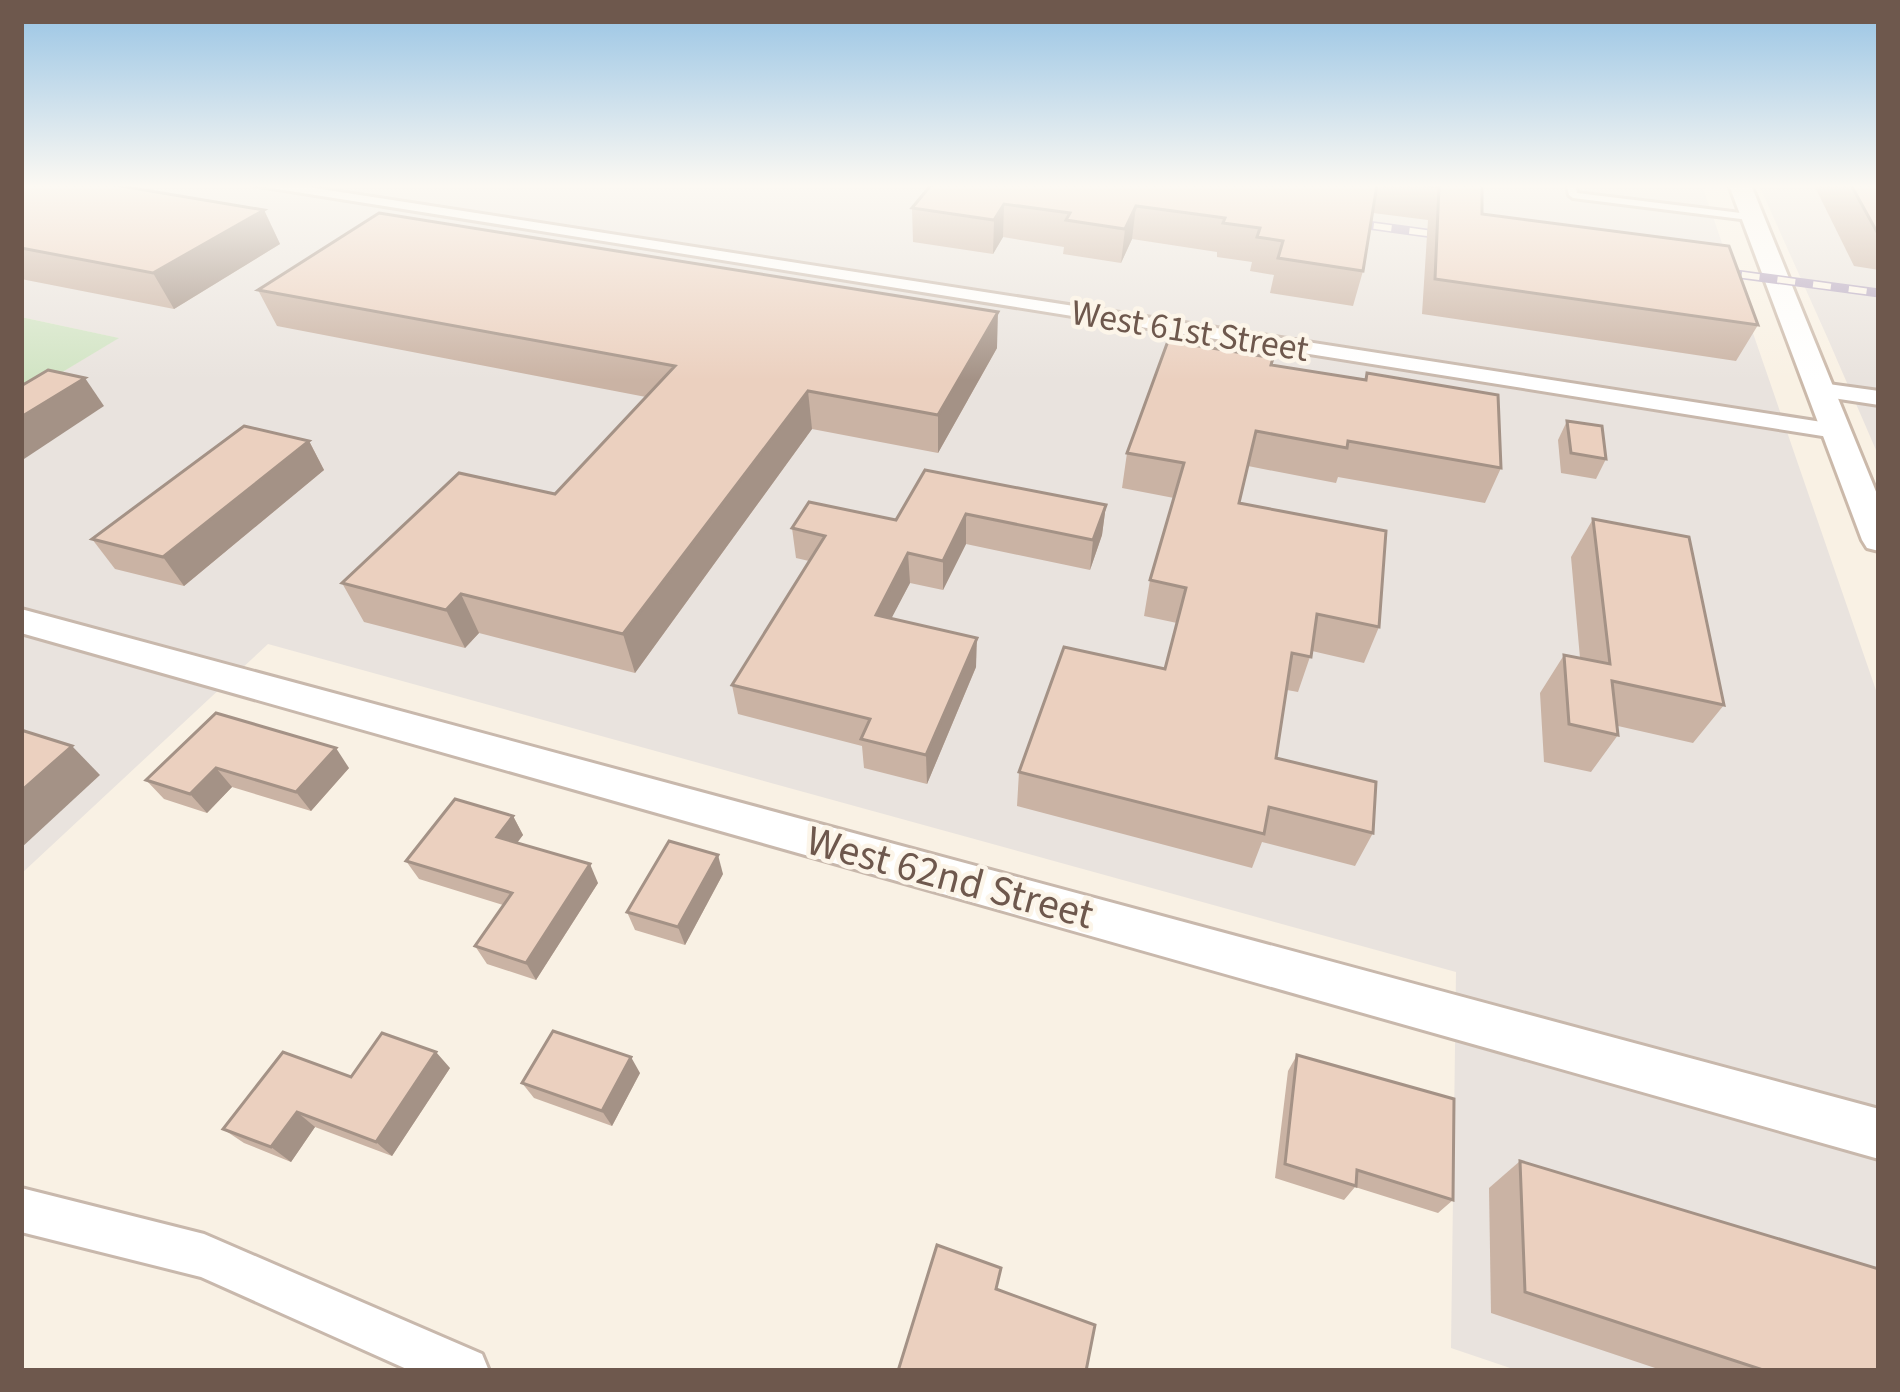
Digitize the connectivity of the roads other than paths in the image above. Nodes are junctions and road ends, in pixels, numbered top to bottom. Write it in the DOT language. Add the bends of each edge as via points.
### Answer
graph roads {
  1 [pos="677,250"];
  2 [pos="1763,250"];
  3 [pos="1821,390"];
  4 [pos="1879,398"];
  5 [pos="1835,431"];
  6 [pos="1879,540"];
  7 [pos="21,621"];
  8 [pos="1879,1134"];
  9 [pos="21,1210"];
  10 [pos="465,1371"];
  1 -- 5 [label="street, West 61st Street"];
  2 -- 3 [label="main road"];
  3 -- 4 [label="street"];
  3 -- 5 [label="main road"];
  5 -- 6 [label="main road"];
  7 -- 8 [label="street, West 62nd Street"];
  9 -- 10 [label="street" via="204,1256"];
}
